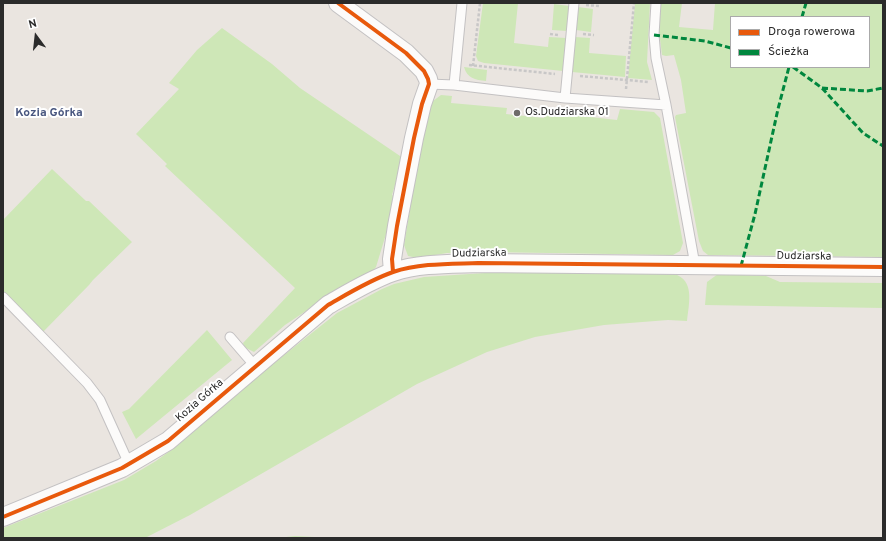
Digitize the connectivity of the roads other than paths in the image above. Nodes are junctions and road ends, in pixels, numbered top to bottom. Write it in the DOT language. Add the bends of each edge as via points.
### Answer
graph roads {
  1 [pos="338,3"];
  2 [pos="462,3"];
  3 [pos="574,3"];
  4 [pos="656,3"];
  5 [pos="429,84"];
  6 [pos="454,86"];
  7 [pos="565,98"];
  8 [pos="666,105"];
  9 [pos="694,265"];
  10 [pos="883,267"];
  11 [pos="393,272"];
  12 [pos="3,297"];
  13 [pos="230,337"];
  14 [pos="255,366"];
  15 [pos="129,464"];
  16 [pos="3,517"];
  1 -- 5 [label="street" via="406,53 424,71"];
  2 -- 6 [label="lane"];
  3 -- 7 [label="lane"];
  4 -- 8 [label="lane" via="654,35"];
  5 -- 6 [label="lane"];
  5 -- 11 [label="street" via="414,138 396,226"];
  6 -- 7 [label="lane"];
  7 -- 8 [label="lane"];
  8 -- 9 [label="lane"];
  9 -- 10 [label="street, Dudziarska"];
  9 -- 11 [label="street, Dudziarska" via="478,263"];
  11 -- 14 [label="street, Kozia Górka" via="355,289 328,305"];
  12 -- 15 [label="lane" via="87,383 100,400"];
  13 -- 14 [label="lane"];
  14 -- 15 [label="street, Kozia Górka" via="168,441"];
  15 -- 16 [label="street, Kozia Górka"];
}
